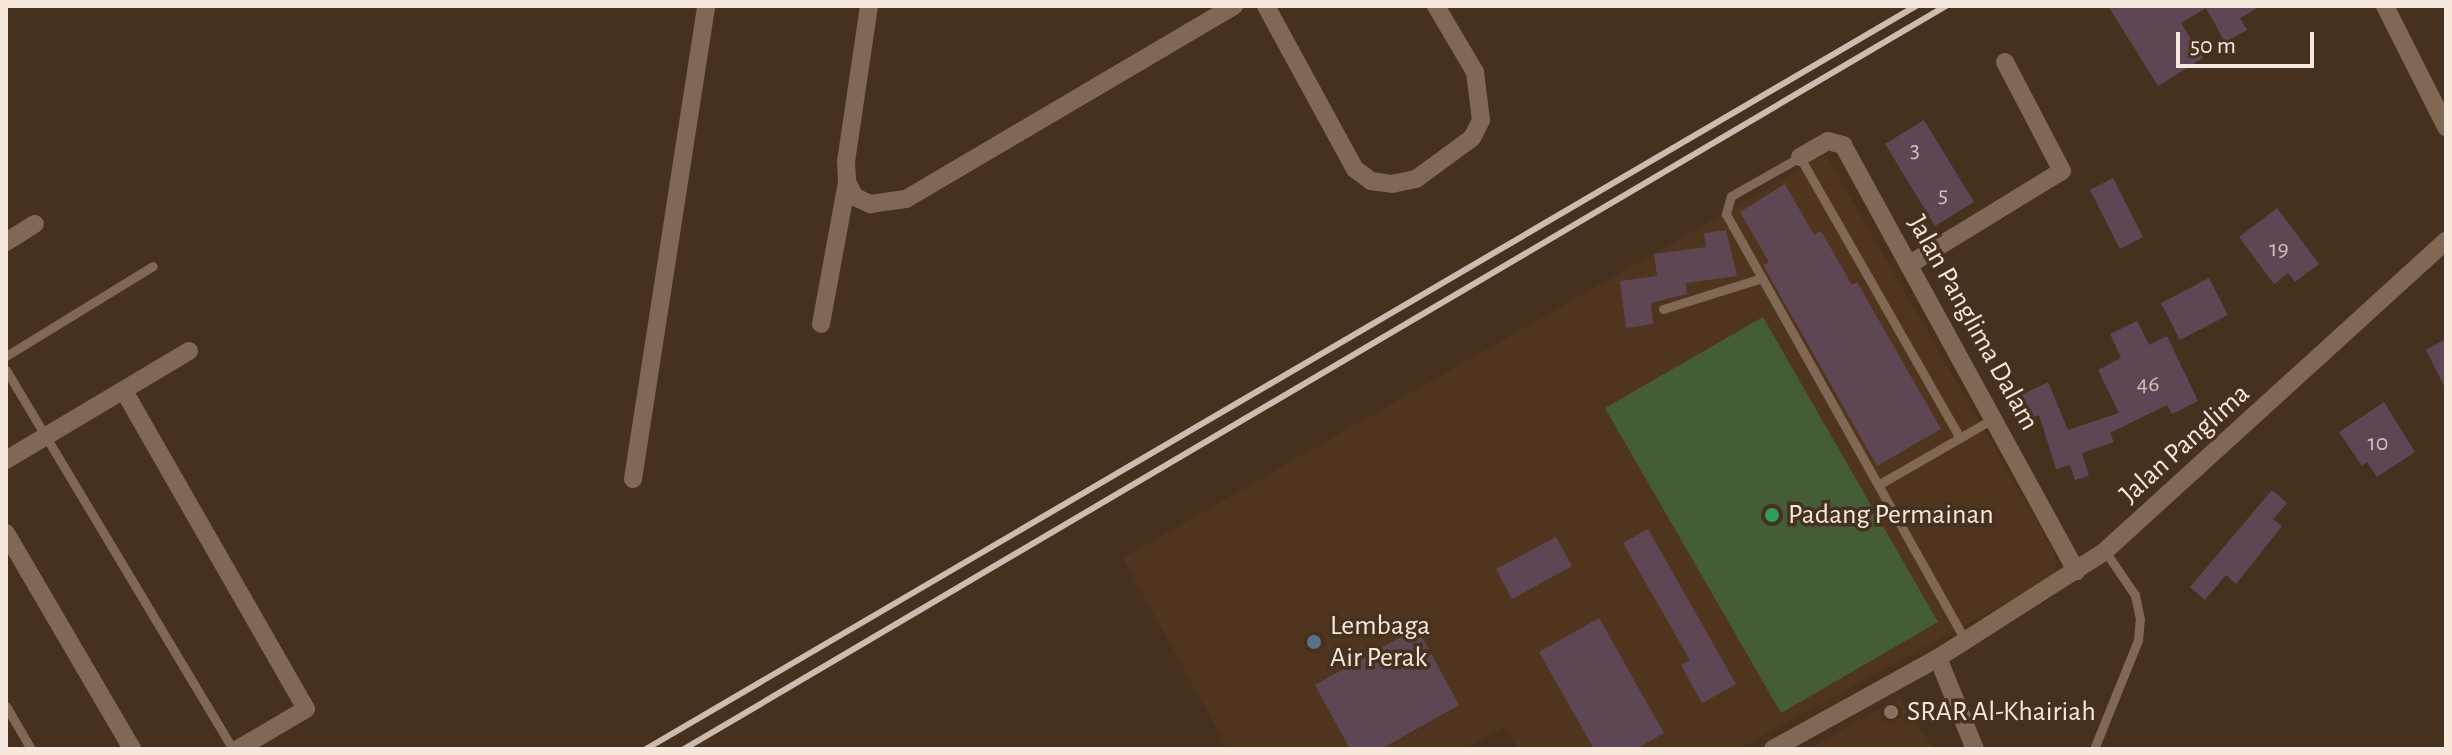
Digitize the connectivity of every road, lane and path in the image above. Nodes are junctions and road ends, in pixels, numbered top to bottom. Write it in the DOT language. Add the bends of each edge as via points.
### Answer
graph roads {
  1 [pos="706,6"];
  2 [pos="869,6"];
  3 [pos="1234,6"];
  4 [pos="1266,6"];
  5 [pos="1436,6"];
  6 [pos="2385,6"];
  7 [pos="2005,62"];
  8 [pos="2446,127"];
  9 [pos="1800,157"];
  10 [pos="847,182"];
  11 [pos="35,224"];
  12 [pos="2446,241"];
  13 [pos="6,242"];
  14 [pos="1910,264"];
  15 [pos="153,266"];
  16 [pos="1762,278"];
  17 [pos="1663,309"];
  18 [pos="821,324"];
  19 [pos="189,351"];
  20 [pos="6,356"];
  21 [pos="6,370"];
  22 [pos="124,391"];
  23 [pos="1993,419"];
  24 [pos="49,435"];
  25 [pos="1960,438"];
  26 [pos="6,460"];
  27 [pos="633,479"];
  28 [pos="1878,485"];
  29 [pos="6,533"];
  30 [pos="2105,551"];
  31 [pos="2076,571"];
  32 [pos="1966,641"];
  33 [pos="1938,658"];
  34 [pos="6,706"];
  35 [pos="31,749"];
  36 [pos="132,749"];
  37 [pos="235,749"];
  38 [pos="1773,749"];
  39 [pos="1975,749"];
  40 [pos="2094,749"];
  1 -- 27 [label="street"];
  2 -- 10 [label="street"];
  3 -- 10 [label="street" via="906,199 870,204 855,197"];
  4 -- 5 [label="street" via="1355,169 1371,181 1392,184 1416,179 1472,138 1481,120 1475,72"];
  6 -- 8 [label="street"];
  7 -- 14 [label="street" via="2062,171"];
  9 -- 14 [label="street, Jalan Panglima Dalam" via="1828,141 1843,145"];
  9 -- 16 [label="lane" via="1725,204"];
  9 -- 25 [label="lane"];
  10 -- 18 [label="street"];
  11 -- 13 [label="street"];
  12 -- 30 [label="street, Jalan Panglima"];
  14 -- 23 [label="street, Jalan Panglima Dalam"];
  15 -- 20 [label="lane"];
  16 -- 17 [label="lane"];
  16 -- 28 [label="lane"];
  19 -- 22 [label="street"];
  21 -- 24 [label="lane"];
  22 -- 24 [label="street"];
  22 -- 37 [label="street" via="306,709"];
  23 -- 25 [label="lane"];
  23 -- 31 [label="street, Jalan Panglima Dalam"];
  24 -- 26 [label="street"];
  24 -- 37 [label="lane"];
  25 -- 28 [label="lane"];
  28 -- 32 [label="lane"];
  29 -- 36 [label="street"];
  30 -- 31 [label="street, Jalan Panglima"];
  30 -- 40 [label="lane" via="2135,595 2140,619 2138,640"];
  31 -- 32 [label="street, Jalan Panglima"];
  32 -- 33 [label="street, Jalan Panglima"];
  33 -- 38 [label="street, Jalan Panglima"];
  33 -- 39 [label="street"];
  34 -- 35 [label="lane"];
}
